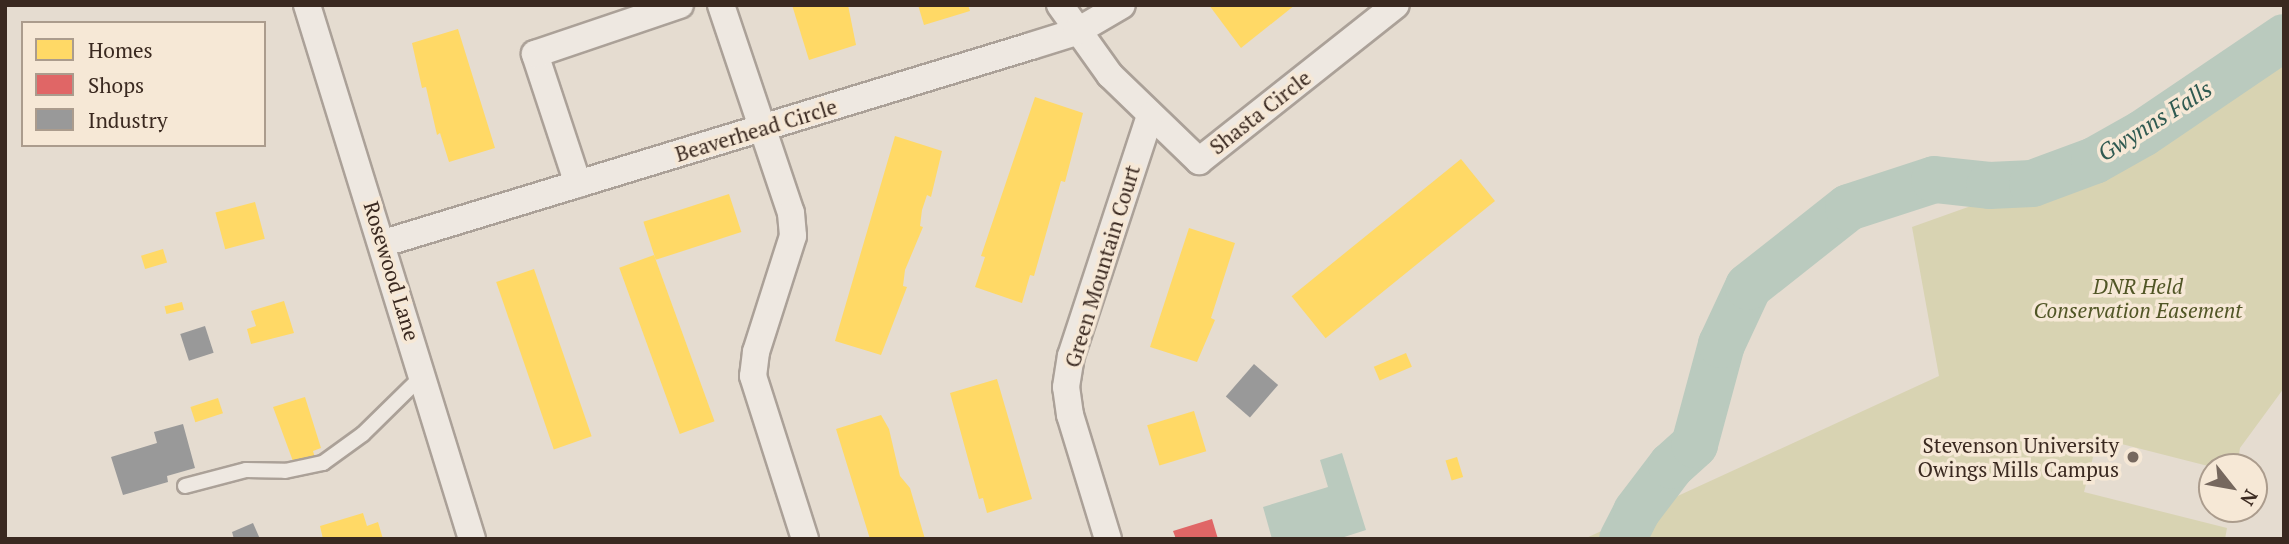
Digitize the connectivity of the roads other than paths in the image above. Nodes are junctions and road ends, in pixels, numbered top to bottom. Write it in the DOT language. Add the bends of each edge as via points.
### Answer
graph roads {
  1 [pos="307,5"];
  2 [pos="680,5"];
  3 [pos="721,5"];
  4 [pos="1060,5"];
  5 [pos="1122,5"];
  6 [pos="1396,5"];
  7 [pos="1076,32"];
  8 [pos="1150,116"];
  9 [pos="761,128"];
  10 [pos="578,184"];
  11 [pos="384,243"];
  12 [pos="423,375"];
  13 [pos="185,486"];
  14 [pos="472,539"];
  15 [pos="804,539"];
  16 [pos="1108,539"];
  1 -- 11 [label="street, Rosewood Lane"];
  2 -- 10 [label="street" via="536,54"];
  3 -- 9 [label="street"];
  4 -- 7 [label="street, Shasta Circle"];
  5 -- 7 [label="street, Beaverhead Circle"];
  6 -- 8 [label="street, Shasta Circle" via="1199,161"];
  7 -- 8 [label="street, Shasta Circle"];
  7 -- 9 [label="street, Beaverhead Circle"];
  8 -- 16 [label="street, Green Mountain Court" via="1071,356 1066,387 1070,415"];
  9 -- 10 [label="street, Beaverhead Circle"];
  9 -- 15 [label="street" via="791,213 793,236 756,352 753,376"];
  10 -- 11 [label="street, Beaverhead Circle"];
  11 -- 12 [label="street, Rosewood Lane"];
  12 -- 13 [label="lane" via="363,434 323,463 285,471 246,470"];
  12 -- 14 [label="street, Rosewood Lane"];
}
